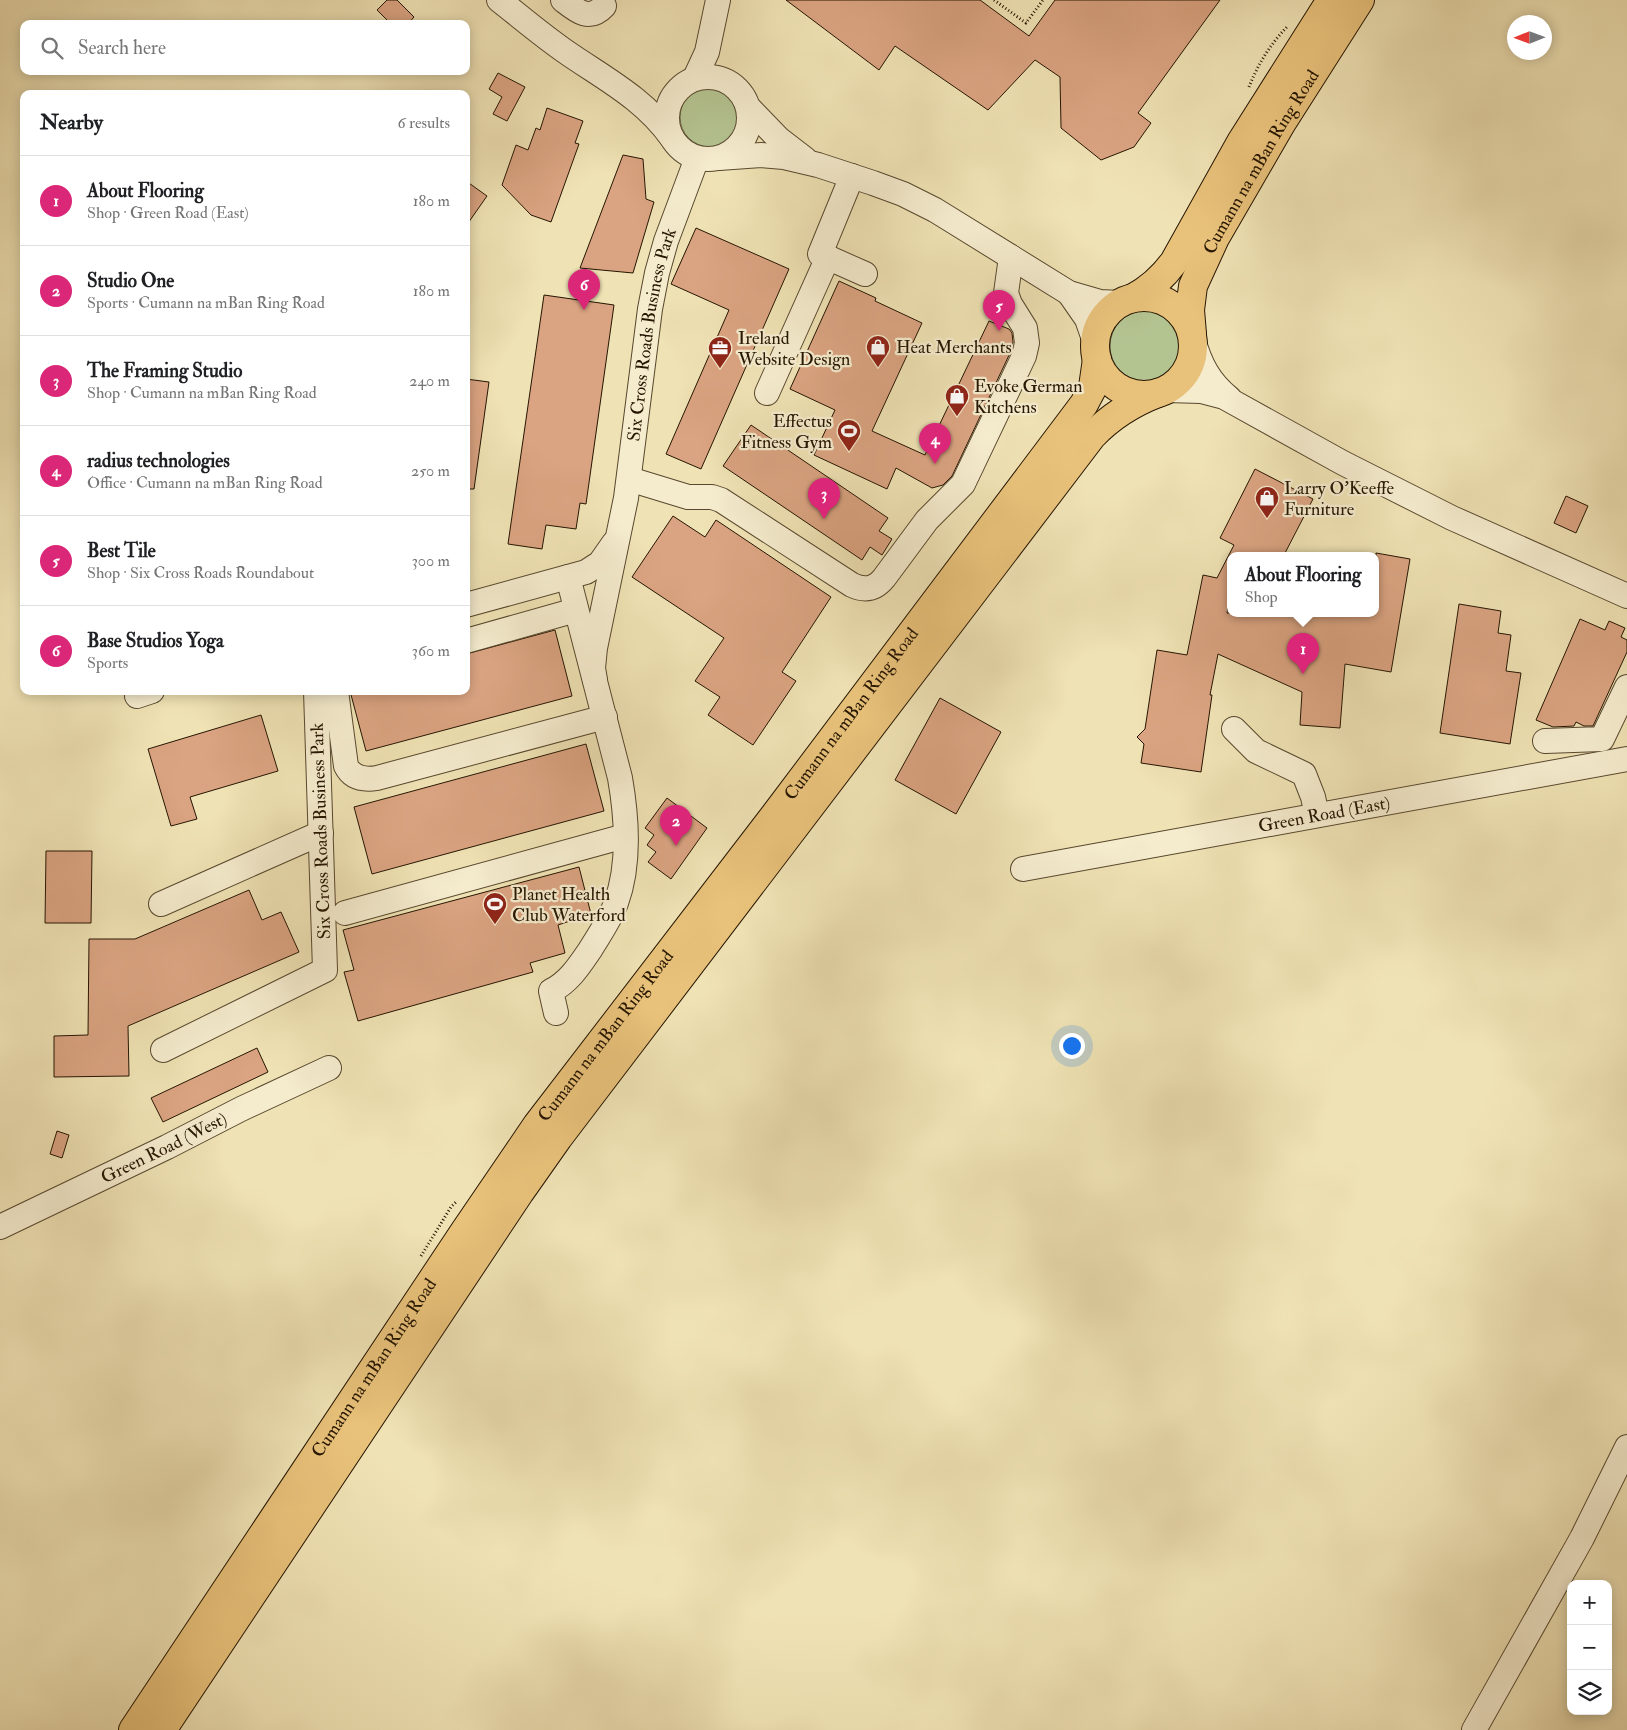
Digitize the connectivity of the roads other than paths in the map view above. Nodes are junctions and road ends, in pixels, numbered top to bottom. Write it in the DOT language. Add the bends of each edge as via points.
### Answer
graph roads {
  1 [pos="498,0"];
  2 [pos="563,0"];
  3 [pos="1331,0"];
  4 [pos="1360,0"];
  5 [pos="604,6"];
  6 [pos="716,10"];
  7 [pos="690,81"];
  8 [pos="617,85"];
  9 [pos="737,87"];
  10 [pos="749,108"];
  11 [pos="674,141"];
  12 [pos="708,158"];
  13 [pos="818,165"];
  14 [pos="852,176"];
  15 [pos="828,257"];
  16 [pos="1011,257"];
  17 [pos="865,274"];
  18 [pos="1069,293"];
  19 [pos="1127,300"];
  20 [pos="1193,336"];
  21 [pos="1096,350"];
  22 [pos="1162,392"];
  23 [pos="766,393"];
  24 [pos="1234,402"];
  25 [pos="629,480"];
  26 [pos="623,516"];
  27 [pos="568,577"];
  28 [pos="1627,596"];
  29 [pos="470,604"];
  30 [pos="576,610"];
  31 [pos="470,640"];
  32 [pos="595,680"];
  33 [pos="1627,687"];
  34 [pos="316,695"];
  35 [pos="337,695"];
  36 [pos="605,717"];
  37 [pos="1234,729"];
  38 [pos="1545,741"];
  39 [pos="1627,760"];
  40 [pos="1317,815"];
  41 [pos="321,834"];
  42 [pos="625,836"];
  43 [pos="1023,869"];
  44 [pos="161,904"];
  45 [pos="345,912"];
  46 [pos="553,1002"];
  47 [pos="163,1050"];
  48 [pos="329,1068"];
  49 [pos="0,1228"];
  50 [pos="1627,1447"];
  51 [pos="133,1730"];
  52 [pos="162,1730"];
  53 [pos="1474,1730"];
  1 -- 8 [label="street" via="568,54"];
  2 -- 5 [label="street" via="587,14 597,13"];
  3 -- 19 [label="main road, Cumann na mBan Ring Road" via="1241,142 1174,262 1150,287"];
  4 -- 20 [label="main road, Cumann na mBan Ring Road" via="1281,124 1215,238 1193,286 1190,310"];
  6 -- 7 [label="street" via="707,52"];
  6 -- 9 [label="street" via="714,30 719,51"];
  7 -- 8 [label="street" via="655,92"];
  7 -- 9 [label="street" via="706,76 717,77"];
  7 -- 11 [label="street" via="677,90 668,110 667,121"];
  8 -- 11 [label="street" via="653,115"];
  9 -- 10 [label="street"];
  10 -- 12 [label="street" via="750,121 740,144 731,153"];
  10 -- 13 [label="street" via="792,150"];
  11 -- 12 [label="street" via="688,154"];
  12 -- 13 [label="street" via="772,156"];
  12 -- 25 [label="street, Six Cross Roads Business Park" via="666,241 656,273"];
  13 -- 14 [label="street"];
  14 -- 15 [label="street" via="820,254"];
  14 -- 16 [label="street" via="919,202"];
  15 -- 17 [label="street"];
  15 -- 23 [label="street"];
  16 -- 18 [label="street"];
  16 -- 25 [label="street" via="1006,293 1025,328 1027,343 1024,356 963,484 927,520 876,586 861,588 852,585 721,500 683,496"];
  18 -- 19 [label="street" via="1100,302"];
  18 -- 21 [label="street" via="1087,319"];
  19 -- 20 [label="main road" via="1151,297 1168,303 1182,314"];
  19 -- 21 [label="main road" via="1114,307 1103,319 1097,334"];
  20 -- 22 [label="main road" via="1190,365 1180,380"];
  20 -- 24 [label="street" via="1212,383"];
  21 -- 22 [label="main road" via="1100,367 1110,381 1124,391 1141,395"];
  21 -- 51 [label="main road, Cumann na mBan Ring Road" via="1093,388 1084,404 537,1125"];
  22 -- 24 [label="street" via="1201,391"];
  22 -- 52 [label="main road, Cumann na mBan Ring Road" via="1126,408 1092,436 558,1138"];
  24 -- 28 [label="street" via="1343,463 1452,518"];
  25 -- 26 [label="street, Six Cross Roads Business Park"];
  26 -- 27 [label="street, Six Cross Roads Business Park" via="616,539 603,559 590,570"];
  26 -- 32 [label="street, Six Cross Roads Business Park" via="596,640"];
  27 -- 29 [label="street, Six Cross Roads Business Park"];
  27 -- 30 [label="street, Six Cross Roads Business Park"];
  30 -- 31 [label="street"];
  30 -- 32 [label="street, Six Cross Roads Business Park"];
  32 -- 36 [label="street, Six Cross Roads Business Park"];
  33 -- 38 [label="street" via="1602,738"];
  34 -- 41 [label="street, Six Cross Roads Business Park"];
  35 -- 36 [label="street" via="346,766 352,775 366,779"];
  36 -- 42 [label="street, Six Cross Roads Business Park" via="621,783"];
  37 -- 40 [label="street" via="1256,751 1304,774"];
  39 -- 40 [label="street, Green Road (East)"];
  40 -- 43 [label="street, Green Road (East)"];
  41 -- 44 [label="street"];
  41 -- 47 [label="street, Six Cross Roads Business Park" via="325,970"];
  42 -- 45 [label="street"];
  42 -- 46 [label="street, Six Cross Roads Business Park" via="621,885 610,916"];
  48 -- 49 [label="street, Green Road (West)"];
  50 -- 53 [label="street" via="1582,1538"];
}
